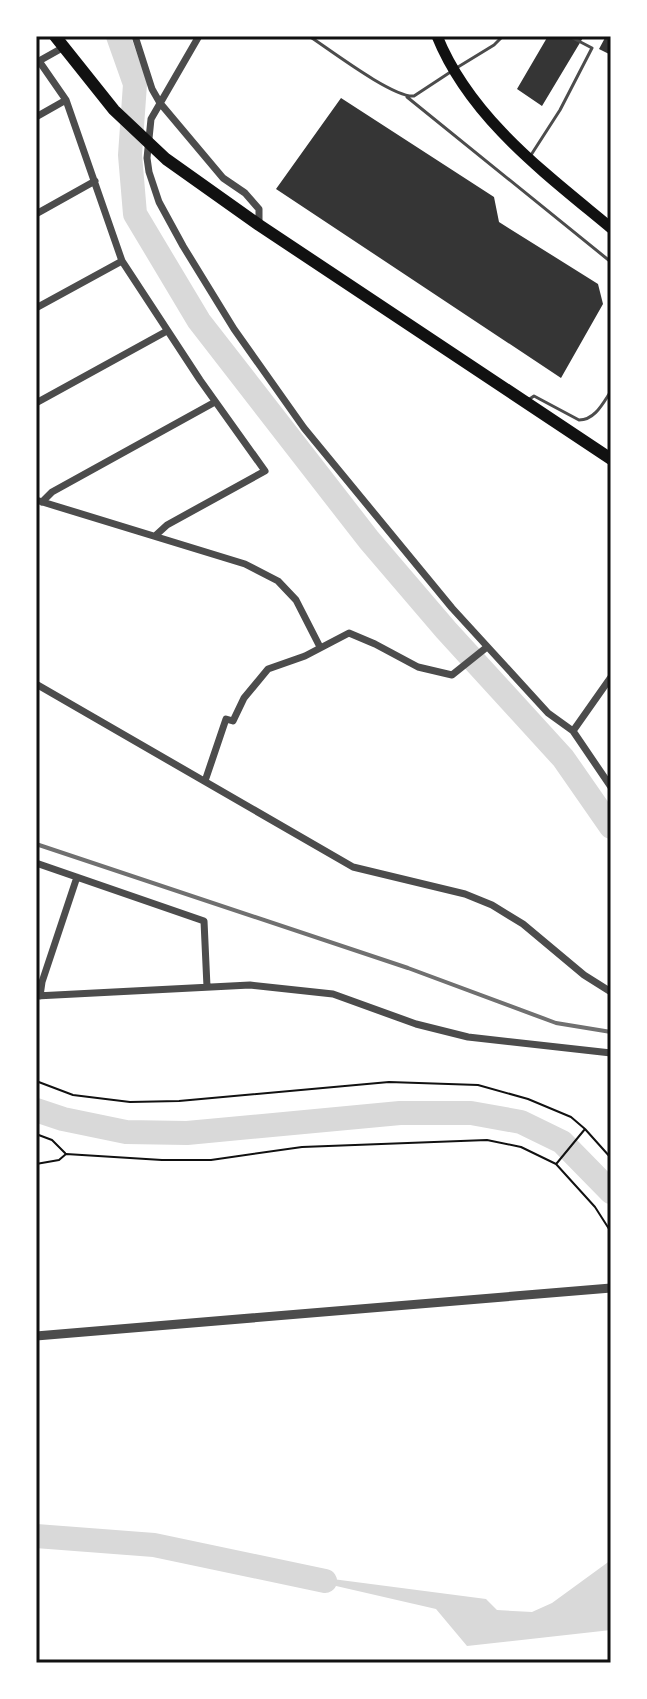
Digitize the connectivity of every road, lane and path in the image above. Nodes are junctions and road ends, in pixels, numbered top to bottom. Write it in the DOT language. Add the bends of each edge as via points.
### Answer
graph roads {
  1 [pos="135,36"];
  2 [pos="199,36"];
  3 [pos="309,36"];
  4 [pos="437,36"];
  5 [pos="503,36"];
  6 [pos="569,36"];
  7 [pos="60,41"];
  8 [pos="38,58"];
  9 [pos="453,70"];
  10 [pos="407,97"];
  11 [pos="66,100"];
  12 [pos="160,103"];
  13 [pos="36,117"];
  14 [pos="528,158"];
  15 [pos="95,181"];
  16 [pos="36,214"];
  17 [pos="259,225"];
  18 [pos="611,228"];
  19 [pos="122,261"];
  20 [pos="611,262"];
  21 [pos="36,308"];
  22 [pos="167,331"];
  23 [pos="611,391"];
  24 [pos="215,402"];
  25 [pos="525,402"];
  26 [pos="36,403"];
  27 [pos="611,459"];
  28 [pos="39,501"];
  29 [pos="155,536"];
  30 [pos="320,647"];
  31 [pos="485,649"];
  32 [pos="611,677"];
  33 [pos="36,684"];
  34 [pos="573,731"];
  35 [pos="205,781"];
  36 [pos="611,787"];
  37 [pos="36,863"];
  38 [pos="77,877"];
  39 [pos="207,987"];
  40 [pos="611,992"];
  41 [pos="38,996"];
  42 [pos="611,1053"];
  43 [pos="36,1081"];
  44 [pos="585,1129"];
  45 [pos="36,1134"];
  46 [pos="66,1154"];
  47 [pos="611,1158"];
  48 [pos="36,1164"];
  49 [pos="556,1164"];
  50 [pos="611,1232"];
  51 [pos="611,1288"];
  52 [pos="36,1336"];
  1 -- 12 [label="street"];
  2 -- 12 [label="street"];
  3 -- 10 [label="lane"];
  4 -- 9 [label="main road"];
  5 -- 9 [label="lane"];
  6 -- 14 [label="lane" via="592,48"];
  7 -- 8 [label="street"];
  7 -- 17 [label="highway" via="114,110 166,159"];
  8 -- 11 [label="street"];
  9 -- 10 [label="lane"];
  9 -- 14 [label="main road"];
  10 -- 20 [label="lane"];
  11 -- 13 [label="street"];
  11 -- 15 [label="street"];
  12 -- 17 [label="street" via="223,178 259,209"];
  12 -- 31 [label="street" via="151,119 149,172 159,202 206,286 304,428"];
  14 -- 18 [label="main road"];
  15 -- 16 [label="street"];
  15 -- 19 [label="street"];
  17 -- 25 [label="highway"];
  19 -- 21 [label="street"];
  19 -- 22 [label="street"];
  22 -- 24 [label="street"];
  22 -- 26 [label="street"];
  23 -- 25 [label="lane" via="585,420 534,396"];
  24 -- 28 [label="street"];
  24 -- 29 [label="street" via="265,471"];
  25 -- 27 [label="highway"];
  28 -- 29 [label="street"];
  29 -- 30 [label="street" via="245,564 278,581 296,600"];
  30 -- 31 [label="street" via="349,633 418,667 452,675"];
  30 -- 35 [label="street" via="273,666 262,676 233,721 226,719"];
  31 -- 34 [label="street"];
  32 -- 34 [label="street"];
  33 -- 35 [label="street"];
  34 -- 36 [label="street"];
  35 -- 40 [label="street" via="353,867 492,905"];
  37 -- 38 [label="street"];
  38 -- 39 [label="street" via="204,921"];
  38 -- 41 [label="street"];
  39 -- 41 [label="street"];
  39 -- 42 [label="street" via="250,985 333,994 468,1037"];
  43 -- 44 [label="path" via="73,1095 130,1102 389,1082 478,1085 528,1099 571,1117"];
  44 -- 47 [label="path"];
  44 -- 49 [label="path"];
  45 -- 46 [label="path"];
  46 -- 48 [label="path"];
  46 -- 49 [label="path" via="211,1160 302,1147 487,1140 521,1147"];
  49 -- 50 [label="path"];
  51 -- 52 [label="street"];
}
